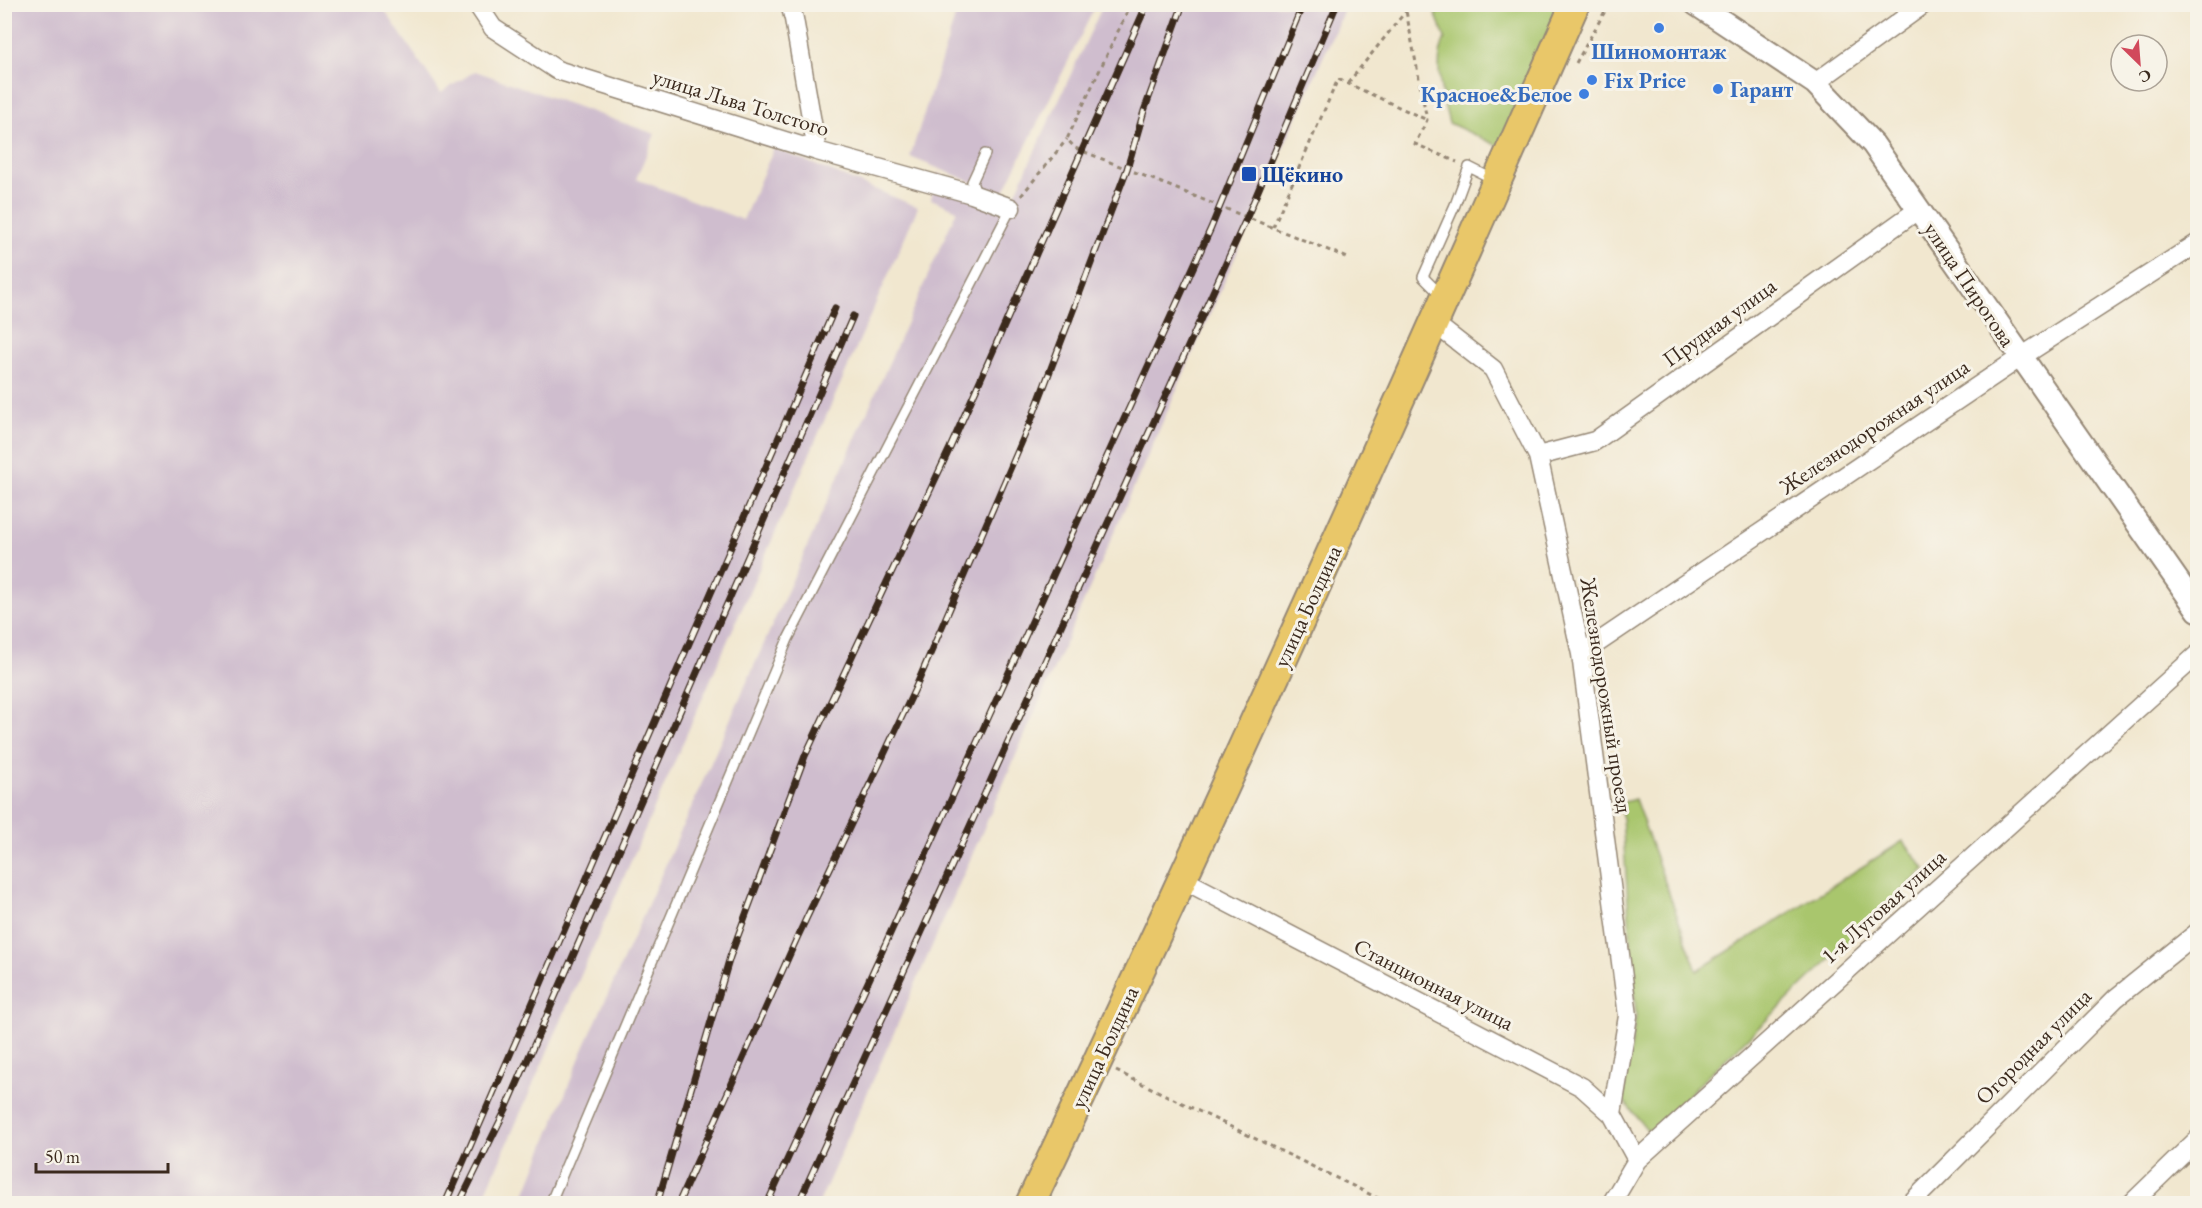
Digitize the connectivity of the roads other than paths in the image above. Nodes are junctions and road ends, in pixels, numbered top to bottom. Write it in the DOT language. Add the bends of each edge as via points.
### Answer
graph roads {
  1 [pos="477,4"];
  2 [pos="789,4"];
  3 [pos="1575,4"];
  4 [pos="1696,4"];
  5 [pos="1924,4"];
  6 [pos="1815,83"];
  7 [pos="817,152"];
  8 [pos="985,154"];
  9 [pos="1497,181"];
  10 [pos="972,194"];
  11 [pos="1011,208"];
  12 [pos="1919,209"];
  13 [pos="2198,243"];
  14 [pos="1440,311"];
  15 [pos="2020,357"];
  16 [pos="1538,456"];
  17 [pos="2198,610"];
  18 [pos="1581,654"];
  19 [pos="2198,654"];
  20 [pos="1182,879"];
  21 [pos="2198,932"];
  22 [pos="1612,1114"];
  23 [pos="2198,1139"];
  24 [pos="1637,1160"];
  25 [pos="550,1203"];
  26 [pos="1030,1203"];
  27 [pos="1611,1203"];
  28 [pos="1910,1203"];
  29 [pos="2131,1203"];
  1 -- 7 [label="street, улица Льва Толстого" via="493,28 557,70"];
  2 -- 7 [label="street"];
  3 -- 9 [label="main road, улица Болдина"];
  4 -- 6 [label="street, улица Пирогова"];
  5 -- 6 [label="street"];
  6 -- 12 [label="street, улица Пирогова" via="1873,144"];
  7 -- 10 [label="street, улица Льва Толстого"];
  8 -- 10 [label="lane" via="972,182"];
  9 -- 14 [label="main road, улица Болдина"];
  9 -- 14 [label="lane" via="1469,167 1423,277"];
  10 -- 11 [label="street, улица Льва Толстого"];
  11 -- 25 [label="lane" via="788,639"];
  12 -- 15 [label="street, улица Пирогова"];
  12 -- 16 [label="street, Прудная улица" via="1595,441"];
  13 -- 15 [label="street, Железнодорожная улица"];
  14 -- 16 [label="street, Железнодорожный проезд" via="1494,369"];
  14 -- 20 [label="main road, улица Болдина"];
  15 -- 17 [label="street, улица Пирогова"];
  15 -- 18 [label="street, Железнодорожная улица"];
  16 -- 18 [label="street, Железнодорожный проезд"];
  18 -- 22 [label="street, Железнодорожный проезд" via="1628,1016"];
  19 -- 24 [label="street, 1-я Луговая улица"];
  20 -- 22 [label="street, Станционная улица" via="1582,1087"];
  20 -- 26 [label="main road, улица Болдина"];
  21 -- 28 [label="street, Огородная улица" via="2116,998"];
  22 -- 24 [label="street, Станционная улица"];
  23 -- 29 [label="street"];
  24 -- 27 [label="street, 1-я Луговая улица"];
}
